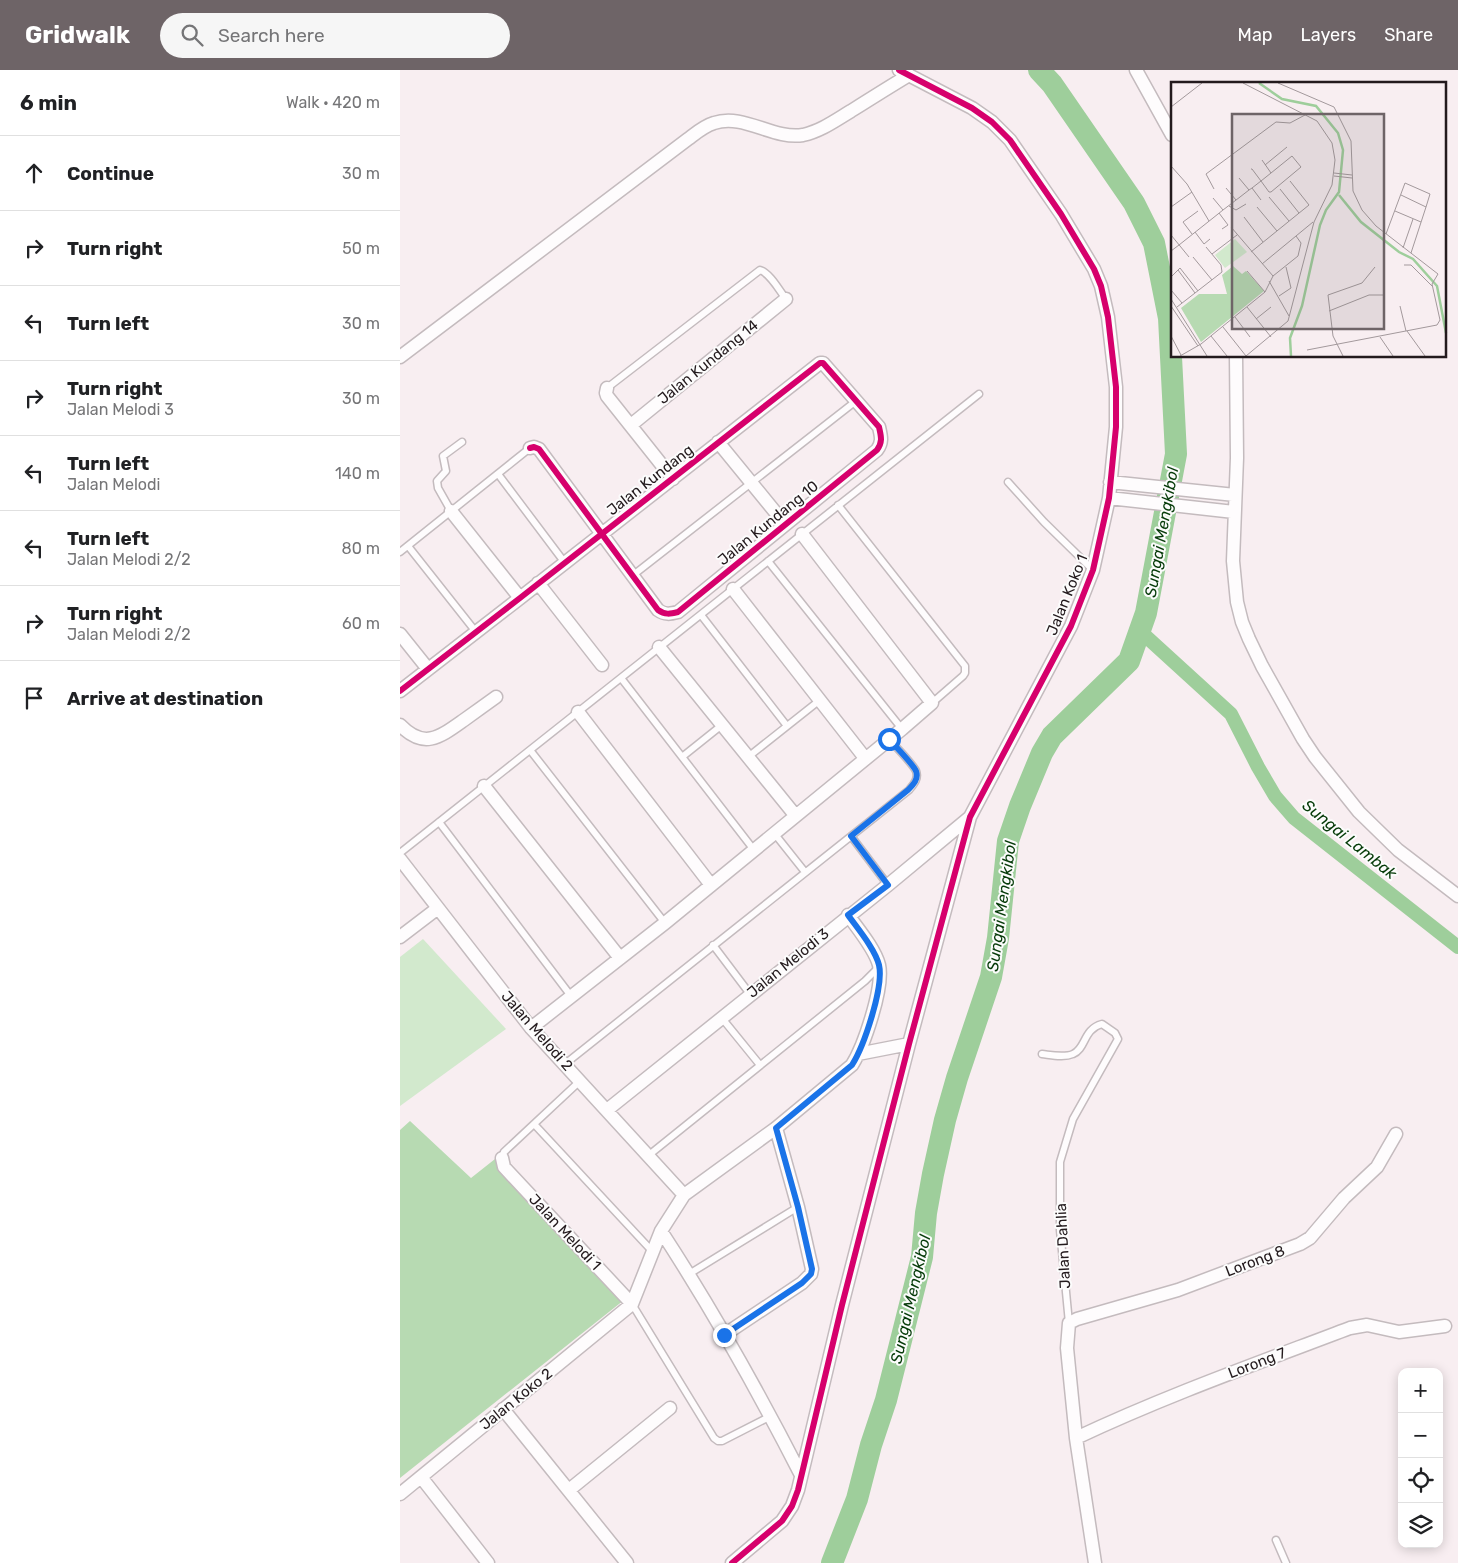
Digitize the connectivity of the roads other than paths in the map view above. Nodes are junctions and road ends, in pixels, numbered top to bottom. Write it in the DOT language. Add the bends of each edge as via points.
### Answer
graph roads {
  1 [pos="1136,70"];
  2 [pos="904,72"];
  3 [pos="1171,133"];
  4 [pos="786,299"];
  5 [pos="400,357"];
  6 [pos="1236,358"];
  7 [pos="822,362"];
  8 [pos="607,388"];
  9 [pos="978,394"];
  10 [pos="856,401"];
  11 [pos="631,425"];
  12 [pos="462,442"];
  13 [pos="718,442"];
  14 [pos="530,448"];
  15 [pos="498,474"];
  16 [pos="673,478"];
  17 [pos="1008,482"];
  18 [pos="1110,482"];
  19 [pos="751,483"];
  20 [pos="1235,495"];
  21 [pos="1109,498"];
  22 [pos="838,505"];
  23 [pos="451,512"];
  24 [pos="1234,512"];
  25 [pos="786,524"];
  26 [pos="601,534"];
  27 [pos="802,534"];
  28 [pos="408,546"];
  29 [pos="400,552"];
  30 [pos="768,561"];
  31 [pos="565,563"];
  32 [pos="1093,570"];
  33 [pos="632,576"];
  34 [pos="538,583"];
  35 [pos="733,589"];
  36 [pos="520,598"];
  37 [pos="701,615"];
  38 [pos="476,632"];
  39 [pos="400,634"];
  40 [pos="659,647"];
  41 [pos="602,665"];
  42 [pos="428,669"];
  43 [pos="621,678"];
  44 [pos="400,691"];
  45 [pos="496,697"];
  46 [pos="820,700"];
  47 [pos="932,702"];
  48 [pos="578,712"];
  49 [pos="400,724"];
  50 [pos="722,725"];
  51 [pos="787,726"];
  52 [pos="902,729"];
  53 [pos="889,739"];
  54 [pos="530,750"];
  55 [pos="682,757"];
  56 [pos="748,757"];
  57 [pos="865,758"];
  58 [pos="484,786"];
  59 [pos="795,815"];
  60 [pos="970,817"];
  61 [pos="439,822"];
  62 [pos="774,833"];
  63 [pos="851,836"];
  64 [pos="754,850"];
  65 [pos="400,853"];
  66 [pos="400,859"];
  67 [pos="805,872"];
  68 [pos="711,885"];
  69 [pos="888,885"];
  70 [pos="1458,896"];
  71 [pos="438,908"];
  72 [pos="848,915"];
  73 [pos="664,923"];
  74 [pos="400,937"];
  75 [pos="713,945"];
  76 [pos="620,958"];
  77 [pos="879,966"];
  78 [pos="750,994"];
  79 [pos="571,996"];
  80 [pos="721,1017"];
  81 [pos="531,1028"];
  82 [pos="908,1044"];
  83 [pos="858,1054"];
  84 [pos="1042,1054"];
  85 [pos="565,1064"];
  86 [pos="760,1065"];
  87 [pos="580,1081"];
  88 [pos="607,1110"];
  89 [pos="534,1124"];
  90 [pos="776,1128"];
  91 [pos="1396,1134"];
  92 [pos="649,1155"];
  93 [pos="502,1158"];
  94 [pos="684,1195"];
  95 [pos="798,1207"];
  96 [pos="661,1231"];
  97 [pos="653,1252"];
  98 [pos="689,1274"];
  99 [pos="632,1304"];
  100 [pos="1068,1323"];
  101 [pos="1445,1326"];
  102 [pos="724,1335"];
  103 [pos="670,1408"];
  104 [pos="504,1409"];
  105 [pos="771,1416"];
  106 [pos="1076,1438"];
  107 [pos="801,1475"];
  108 [pos="421,1476"];
  109 [pos="569,1490"];
  110 [pos="400,1494"];
  111 [pos="1276,1540"];
  112 [pos="488,1563"];
  113 [pos="627,1563"];
  114 [pos="732,1563"];
  115 [pos="1095,1563"];
  116 [pos="1286,1563"];
  1 -- 3 [label="street"];
  2 -- 5 [label="street" via="822,128 805,134 785,135 736,122 716,122 707,126"];
  2 -- 18 [label="street, Jalan Koko 1" via="982,113 1000,129 1061,214 1094,268 1108,317 1116,387"];
  4 -- 8 [label="lane" via="760,270"];
  4 -- 11 [label="street, Jalan Kundang 14"];
  6 -- 20 [label="street"];
  7 -- 10 [label="street, Jalan Kundang 10"];
  7 -- 13 [label="street, Jalan Kundang"];
  8 -- 11 [label="street" via="606,393"];
  9 -- 22 [label="lane"];
  10 -- 19 [label="lane"];
  10 -- 25 [label="street, Jalan Kundang 10" via="880,427 881,444"];
  11 -- 16 [label="street"];
  12 -- 23 [label="lane" via="443,456 446,471 437,481"];
  13 -- 16 [label="street, Jalan Kundang"];
  13 -- 19 [label="street"];
  14 -- 15 [label="lane"];
  14 -- 26 [label="street, Jalan Kundang 10" via="539,449"];
  15 -- 23 [label="lane"];
  15 -- 31 [label="lane"];
  16 -- 26 [label="street, Jalan Kundang"];
  17 -- 32 [label="lane"];
  18 -- 20 [label="street"];
  18 -- 21 [label="street, Jalan Koko 1"];
  19 -- 25 [label="street"];
  19 -- 33 [label="lane"];
  20 -- 24 [label="street"];
  21 -- 24 [label="street"];
  21 -- 32 [label="street, Jalan Koko 1"];
  22 -- 27 [label="lane"];
  22 -- 47 [label="lane" via="964,666 963,676"];
  23 -- 28 [label="lane"];
  23 -- 36 [label="street"];
  24 -- 70 [label="street" via="1233,561 1242,622 1262,666 1303,739 1371,825"];
  25 -- 33 [label="street, Jalan Kundang 10" via="678,612 664,614 658,610"];
  26 -- 31 [label="street, Jalan Kundang"];
  26 -- 33 [label="street, Jalan Kundang 10"];
  27 -- 30 [label="lane"];
  27 -- 47 [label="street"];
  28 -- 29 [label="lane"];
  28 -- 38 [label="lane"];
  30 -- 35 [label="lane"];
  30 -- 52 [label="lane"];
  31 -- 34 [label="street, Jalan Kundang"];
  32 -- 60 [label="street, Jalan Koko 1" via="1071,626"];
  34 -- 36 [label="street, Jalan Kundang"];
  34 -- 41 [label="street"];
  35 -- 37 [label="lane"];
  35 -- 46 [label="street"];
  36 -- 38 [label="street, Jalan Kundang"];
  37 -- 40 [label="lane"];
  37 -- 51 [label="lane"];
  38 -- 42 [label="street, Jalan Kundang"];
  39 -- 42 [label="street"];
  40 -- 43 [label="lane"];
  40 -- 50 [label="street"];
  42 -- 44 [label="street, Jalan Kundang"];
  43 -- 48 [label="lane"];
  43 -- 55 [label="lane"];
  45 -- 49 [label="street" via="442,735 420,738 409,734"];
  46 -- 51 [label="lane"];
  46 -- 57 [label="street"];
  47 -- 52 [label="street"];
  48 -- 54 [label="lane"];
  48 -- 68 [label="street"];
  50 -- 55 [label="lane"];
  50 -- 56 [label="street"];
  51 -- 56 [label="lane"];
  52 -- 53 [label="street"];
  53 -- 57 [label="street"];
  53 -- 63 [label="lane" via="916,771 916,779 908,790"];
  54 -- 58 [label="lane"];
  54 -- 73 [label="lane"];
  55 -- 64 [label="lane"];
  56 -- 59 [label="street"];
  57 -- 59 [label="street"];
  58 -- 61 [label="lane"];
  58 -- 76 [label="street"];
  59 -- 62 [label="street"];
  60 -- 69 [label="street, Jalan Melodi 3"];
  60 -- 82 [label="street"];
  61 -- 65 [label="lane"];
  61 -- 79 [label="lane"];
  62 -- 64 [label="street"];
  62 -- 67 [label="lane"];
  63 -- 67 [label="lane"];
  63 -- 69 [label="lane"];
  64 -- 68 [label="street"];
  66 -- 71 [label="street, Jalan Melodi 2"];
  67 -- 75 [label="lane"];
  68 -- 73 [label="street"];
  69 -- 72 [label="street, Jalan Melodi 3"];
  71 -- 74 [label="street"];
  71 -- 81 [label="street, Jalan Melodi 2"];
  72 -- 77 [label="street"];
  72 -- 78 [label="street, Jalan Melodi 3"];
  73 -- 76 [label="street"];
  75 -- 78 [label="lane"];
  75 -- 85 [label="lane"];
  76 -- 79 [label="street"];
  77 -- 83 [label="street" via="879,987"];
  77 -- 86 [label="lane" via="866,981"];
  78 -- 80 [label="street, Jalan Melodi 3"];
  79 -- 81 [label="street"];
  80 -- 86 [label="lane"];
  80 -- 88 [label="street, Jalan Melodi 3"];
  81 -- 85 [label="street, Jalan Melodi 2"];
  82 -- 83 [label="street"];
  82 -- 107 [label="street"];
  83 -- 90 [label="street" via="852,1065"];
  84 -- 100 [label="lane, Jalan Dahlia" via="1076,1054 1086,1036 1095,1026 1102,1024 1118,1039 1073,1119 1060,1162 1060,1230"];
  85 -- 87 [label="street, Jalan Melodi 2"];
  86 -- 92 [label="lane"];
  87 -- 88 [label="street, Jalan Melodi 2"];
  87 -- 89 [label="lane"];
  88 -- 92 [label="street, Jalan Melodi 2"];
  89 -- 93 [label="lane" via="504,1152"];
  89 -- 97 [label="lane"];
  90 -- 94 [label="street"];
  90 -- 95 [label="street"];
  91 -- 100 [label="street, Lorong 8" via="1377,1167 1344,1198 1310,1238 1300,1244 1178,1290"];
  92 -- 94 [label="street, Jalan Melodi 2"];
  93 -- 99 [label="street, Jalan Melodi 1" via="504,1167"];
  94 -- 96 [label="street"];
  95 -- 98 [label="lane"];
  95 -- 102 [label="street" via="811,1274"];
  96 -- 97 [label="street"];
  96 -- 98 [label="street"];
  97 -- 99 [label="street"];
  98 -- 102 [label="street"];
  99 -- 104 [label="street, Jalan Koko 2"];
  99 -- 105 [label="lane" via="714,1438 722,1441"];
  100 -- 106 [label="street, Jalan Dahlia" via="1067,1348"];
  101 -- 106 [label="street, Lorong 7" via="1399,1332 1367,1325 1350,1328 1194,1387"];
  102 -- 105 [label="street"];
  103 -- 109 [label="street"];
  104 -- 108 [label="street, Jalan Koko 2"];
  104 -- 109 [label="street"];
  105 -- 107 [label="street"];
  106 -- 115 [label="street, Jalan Dahlia"];
  107 -- 114 [label="street" via="792,1506 782,1521"];
  108 -- 110 [label="street, Jalan Koko 2"];
  108 -- 112 [label="street"];
  109 -- 113 [label="street"];
  111 -- 116 [label="lane"];
}
